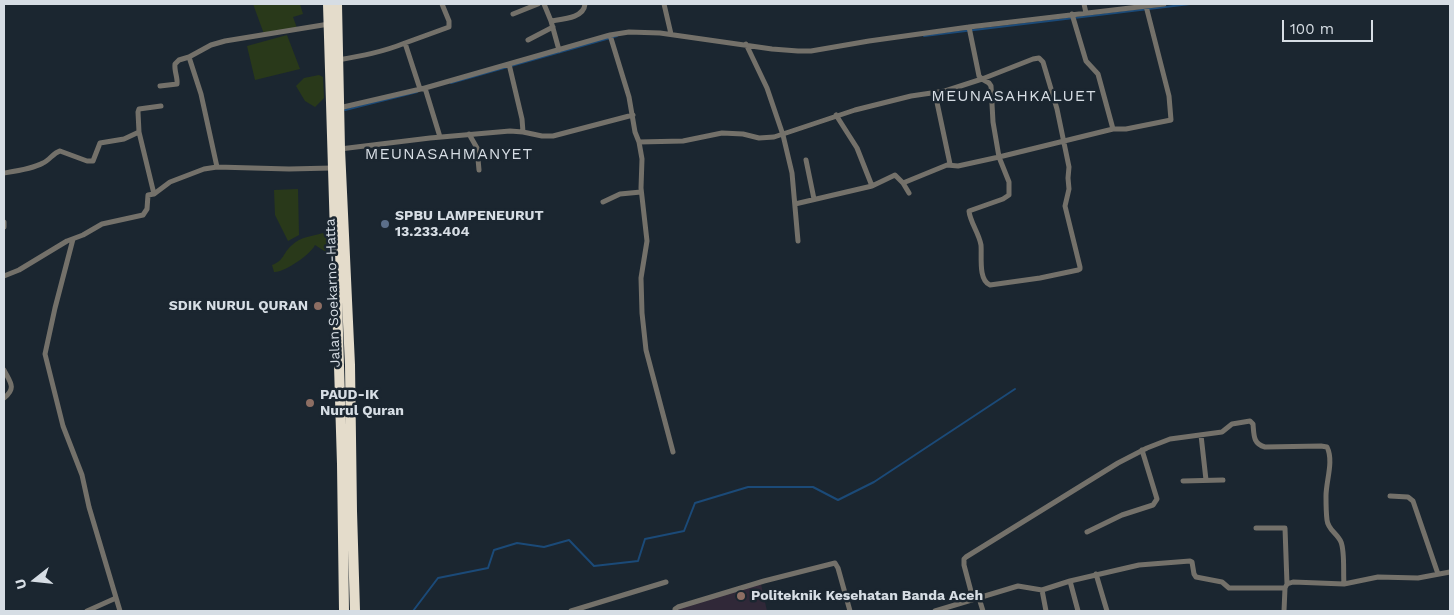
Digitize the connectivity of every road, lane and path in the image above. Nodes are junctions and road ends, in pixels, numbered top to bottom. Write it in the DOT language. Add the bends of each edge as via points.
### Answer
graph roads {
  1 [pos="337,4"];
  2 [pos="442,4"];
  3 [pos="538,4"];
  4 [pos="544,4"];
  5 [pos="585,4"];
  6 [pos="664,4"];
  7 [pos="1084,4"];
  8 [pos="1164,4"];
  9 [pos="1146,6"];
  10 [pos="1086,13"];
  11 [pos="513,14"];
  12 [pos="1073,18"];
  13 [pos="329,24"];
  14 [pos="552,24"];
  15 [pos="969,30"];
  16 [pos="671,34"];
  17 [pos="611,38"];
  18 [pos="528,40"];
  19 [pos="405,43"];
  20 [pos="746,44"];
  21 [pos="559,50"];
  22 [pos="189,57"];
  23 [pos="338,60"];
  24 [pos="510,67"];
  25 [pos="982,78"];
  26 [pos="160,86"];
  27 [pos="424,90"];
  28 [pos="935,93"];
  29 [pos="161,106"];
  30 [pos="339,108"];
  31 [pos="836,115"];
  32 [pos="633,116"];
  33 [pos="335,119"];
  34 [pos="1113,129"];
  35 [pos="139,132"];
  36 [pos="523,132"];
  37 [pos="469,134"];
  38 [pos="783,135"];
  39 [pos="440,137"];
  40 [pos="640,142"];
  41 [pos="1064,142"];
  42 [pos="340,149"];
  43 [pos="999,157"];
  44 [pos="806,160"];
  45 [pos="950,164"];
  46 [pos="217,167"];
  47 [pos="332,168"];
  48 [pos="479,170"];
  49 [pos="4,173"];
  50 [pos="903,183"];
  51 [pos="872,186"];
  52 [pos="641,192"];
  53 [pos="909,193"];
  54 [pos="154,194"];
  55 [pos="814,199"];
  56 [pos="604,202"];
  57 [pos="795,204"];
  58 [pos="4,222"];
  59 [pos="4,227"];
  60 [pos="73,238"];
  61 [pos="798,241"];
  62 [pos="4,276"];
  63 [pos="343,332"];
  64 [pos="4,370"];
  65 [pos="4,398"];
  66 [pos="1201,435"];
  67 [pos="1142,450"];
  68 [pos="673,452"];
  69 [pos="1206,480"];
  70 [pos="1223,480"];
  71 [pos="1183,481"];
  72 [pos="1390,496"];
  73 [pos="1256,528"];
  74 [pos="1087,532"];
  75 [pos="1450,572"];
  76 [pos="1096,574"];
  77 [pos="1438,574"];
  78 [pos="1070,581"];
  79 [pos="666,582"];
  80 [pos="1344,584"];
  81 [pos="1286,586"];
  82 [pos="1042,590"];
  83 [pos="116,598"];
  84 [pos="976,598"];
  85 [pos="87,611"];
  86 [pos="120,611"];
  87 [pos="344,611"];
  88 [pos="355,611"];
  89 [pos="571,611"];
  90 [pos="675,611"];
  91 [pos="850,611"];
  92 [pos="935,611"];
  93 [pos="983,611"];
  94 [pos="1046,611"];
  95 [pos="1078,611"];
  96 [pos="1106,611"];
  97 [pos="1284,611"];
  1 -- 13 [label="highway, Jalan Soekarno-Hatta"];
  1 -- 23 [label="highway, Jalan Soekarno-Hatta"];
  2 -- 19 [label="street" via="449,27"];
  3 -- 11 [label="street"];
  4 -- 14 [label="street"];
  5 -- 14 [label="street" via="580,14"];
  6 -- 16 [label="street"];
  7 -- 10 [label="street"];
  8 -- 9 [label="street"];
  9 -- 10 [label="street"];
  9 -- 34 [label="street" via="1169,96 1170,120"];
  10 -- 12 [label="street"];
  12 -- 15 [label="street"];
  12 -- 34 [label="street" via="1086,61 1098,74"];
  13 -- 22 [label="street" via="215,43"];
  13 -- 33 [label="highway, Jalan Soekarno-Hatta"];
  14 -- 18 [label="street"];
  14 -- 21 [label="street"];
  15 -- 20 [label="street" via="810,51"];
  15 -- 25 [label="street"];
  16 -- 17 [label="street" via="629,32"];
  16 -- 20 [label="street"];
  17 -- 21 [label="street"];
  17 -- 32 [label="street"];
  19 -- 23 [label="street" via="366,56"];
  19 -- 27 [label="street"];
  20 -- 38 [label="street" via="767,88"];
  21 -- 24 [label="street"];
  22 -- 26 [label="street" via="175,64 177,84"];
  22 -- 46 [label="street" via="201,94"];
  23 -- 30 [label="highway, Jalan Soekarno-Hatta"];
  24 -- 27 [label="street"];
  24 -- 36 [label="street"];
  25 -- 28 [label="street"];
  25 -- 41 [label="street" via="1039,58 1057,109"];
  25 -- 43 [label="street" via="992,90"];
  27 -- 30 [label="street"];
  27 -- 39 [label="street"];
  28 -- 31 [label="street"];
  28 -- 45 [label="street"];
  29 -- 35 [label="street" via="139,109"];
  30 -- 33 [label="highway, Jalan Soekarno-Hatta"];
  31 -- 38 [label="street"];
  31 -- 51 [label="street" via="857,148"];
  32 -- 36 [label="street" via="554,136"];
  32 -- 40 [label="street"];
  33 -- 42 [label="highway, Jalan Soekarno-Hatta"];
  33 -- 47 [label="highway, Jalan Soekarno-Hatta"];
  34 -- 41 [label="street"];
  35 -- 49 [label="street" via="124,139 100,142 91,162 60,151 43,163"];
  35 -- 54 [label="street"];
  36 -- 37 [label="street"];
  37 -- 39 [label="street"];
  37 -- 48 [label="street" via="477,148"];
  38 -- 40 [label="street" via="766,138 722,133 683,140"];
  38 -- 57 [label="street"];
  39 -- 42 [label="street"];
  40 -- 52 [label="street"];
  41 -- 43 [label="street"];
  41 -- 43 [label="street" via="1070,167 1065,206 1080,269 990,285 982,274 981,242 968,213 1009,196 1009,182"];
  42 -- 63 [label="highway, Jalan Soekarno-Hatta"];
  43 -- 45 [label="street" via="958,166"];
  44 -- 55 [label="street"];
  45 -- 50 [label="street"];
  46 -- 47 [label="street"];
  46 -- 54 [label="street" via="170,182"];
  47 -- 63 [label="highway, Jalan Soekarno-Hatta"];
  50 -- 51 [label="street" via="895,175"];
  50 -- 53 [label="street"];
  51 -- 55 [label="street"];
  52 -- 56 [label="street" via="620,194"];
  52 -- 68 [label="street" via="647,241 641,278 646,350"];
  54 -- 60 [label="street" via="148,195 143,215 107,222"];
  55 -- 57 [label="street"];
  57 -- 61 [label="street"];
  58 -- 59 [label="street"];
  60 -- 62 [label="street"];
  60 -- 83 [label="street" via="45,354 63,426 82,475"];
  63 -- 87 [label="highway, Jalan Soekarno-Hatta"];
  63 -- 88 [label="highway, Jalan Soekarno-Hatta"];
  64 -- 65 [label="street" via="12,388"];
  66 -- 67 [label="street" via="1170,439"];
  66 -- 69 [label="street"];
  66 -- 80 [label="street" via="1222,432 1232,424 1250,421 1259,445 1327,447 1330,465 1327,522 1342,543"];
  67 -- 74 [label="street" via="1156,503"];
  67 -- 84 [label="street" via="966,557 964,565"];
  69 -- 70 [label="street"];
  69 -- 71 [label="street"];
  72 -- 77 [label="street" via="1408,497 1413,501"];
  73 -- 81 [label="street" via="1285,528"];
  75 -- 77 [label="street"];
  76 -- 78 [label="street"];
  76 -- 81 [label="street" via="1139,565 1190,561 1196,577 1222,582 1229,588"];
  76 -- 96 [label="street"];
  77 -- 80 [label="street" via="1418,578 1378,577"];
  78 -- 82 [label="street"];
  78 -- 95 [label="street"];
  79 -- 89 [label="street"];
  80 -- 81 [label="street" via="1293,582"];
  81 -- 97 [label="street"];
  82 -- 84 [label="street" via="1018,586"];
  82 -- 94 [label="street"];
  83 -- 85 [label="street"];
  83 -- 86 [label="street"];
  84 -- 92 [label="street"];
  84 -- 93 [label="street"];
  90 -- 91 [label="street" via="754,584 835,563"];
}
